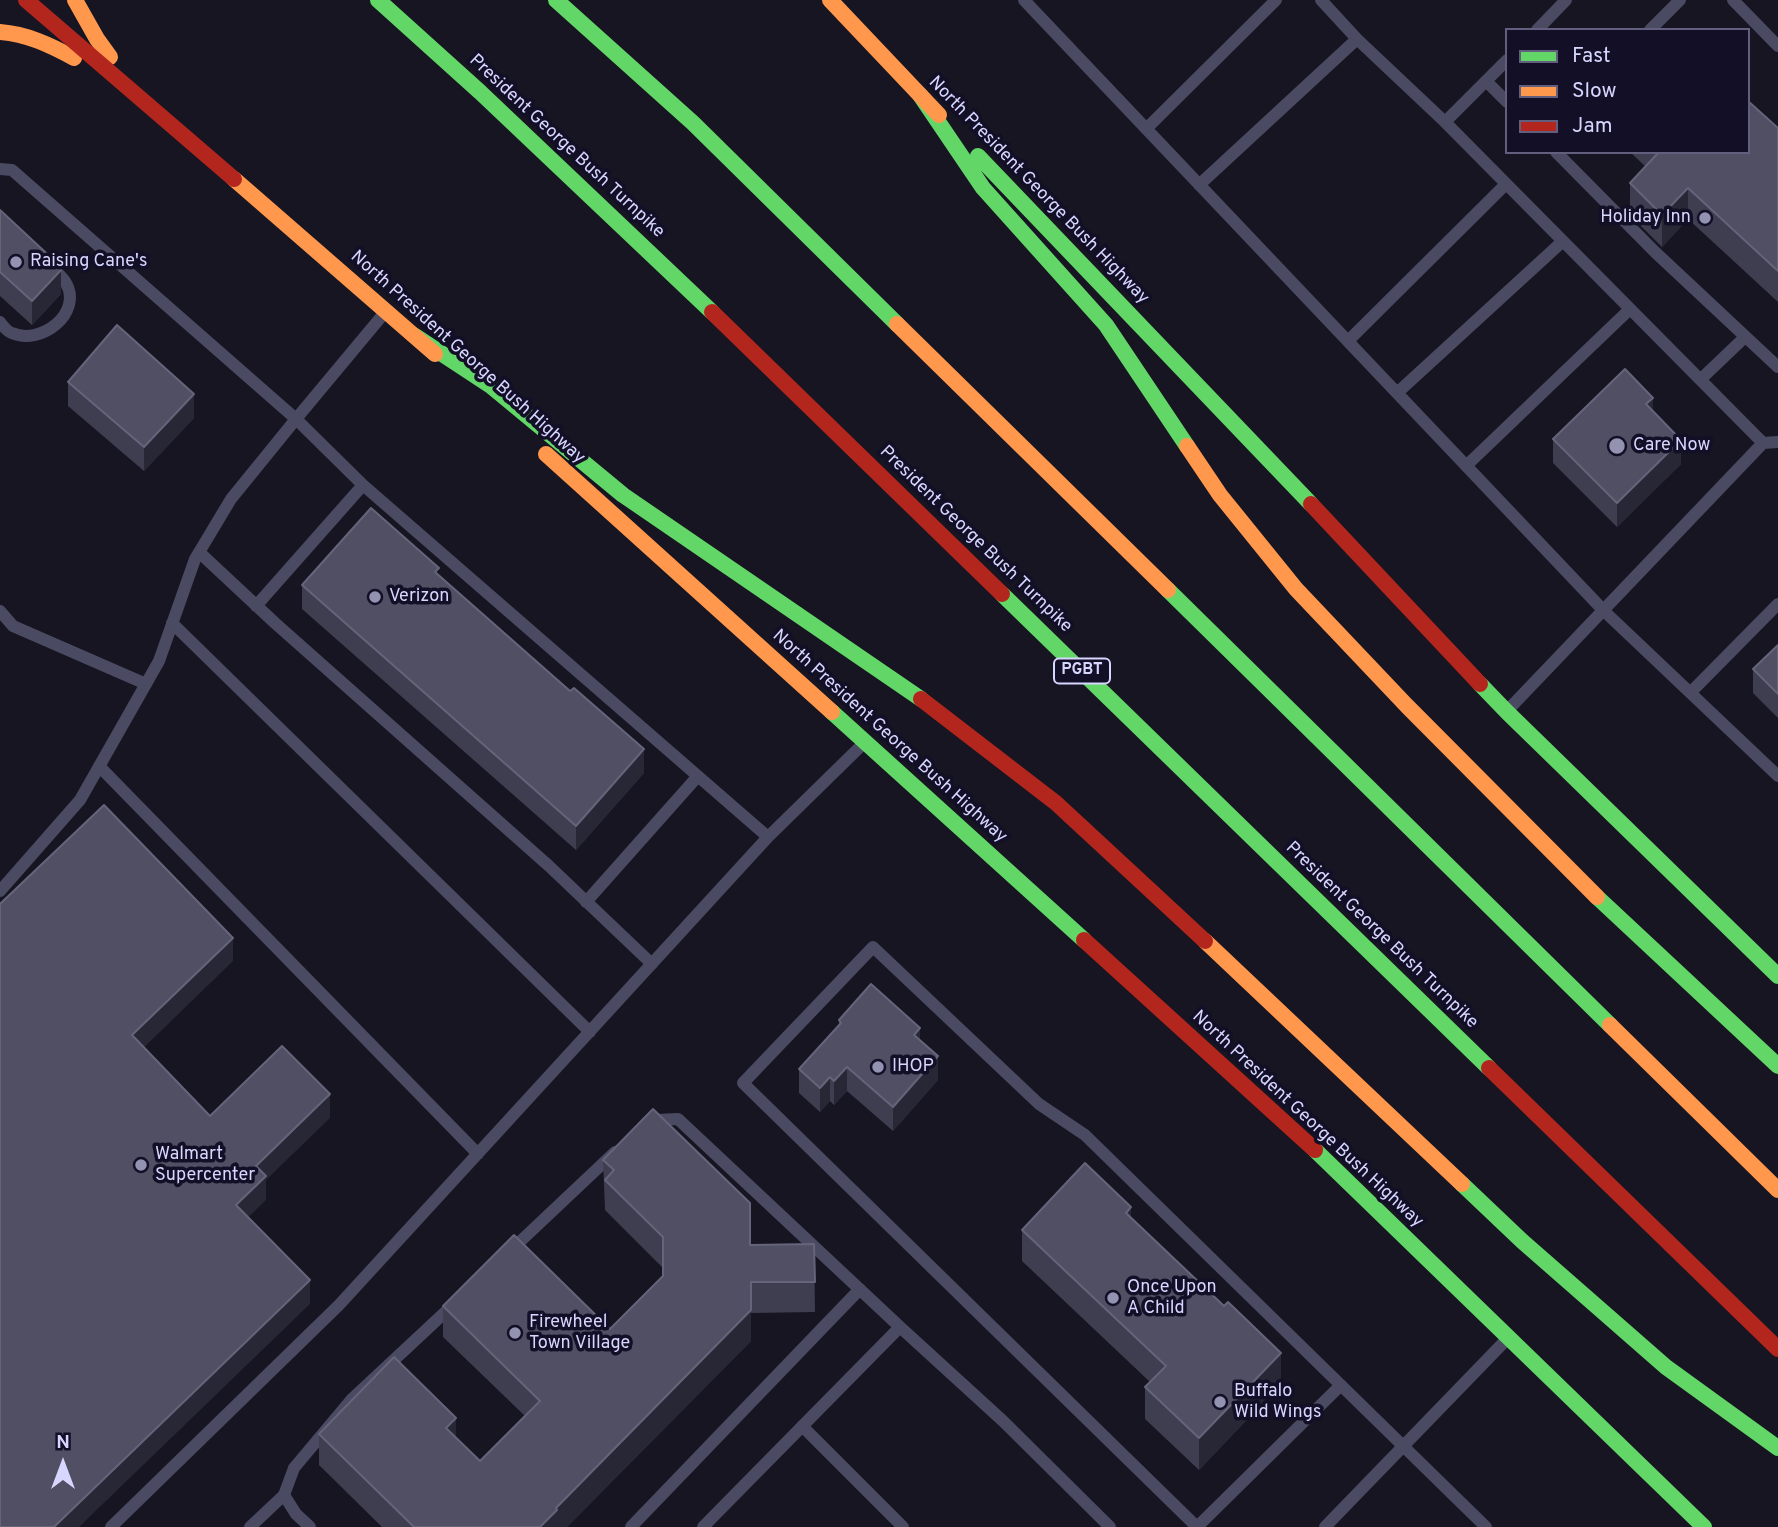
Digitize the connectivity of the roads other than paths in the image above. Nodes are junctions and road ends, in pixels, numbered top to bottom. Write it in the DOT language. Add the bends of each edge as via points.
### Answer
graph roads {
  1 [pos="26,0"];
  2 [pos="75,0"];
  3 [pos="378,0"];
  4 [pos="555,0"];
  5 [pos="830,0"];
  6 [pos="1024,0"];
  7 [pos="1276,0"];
  8 [pos="1321,0"];
  9 [pos="1566,0"];
  10 [pos="1680,0"];
  11 [pos="1733,0"];
  12 [pos="1539,28"];
  13 [pos="1652,28"];
  14 [pos="0,32"];
  15 [pos="1357,39"];
  16 [pos="1778,46"];
  17 [pos="1505,62"];
  18 [pos="1486,81"];
  19 [pos="137,94"];
  20 [pos="920,95"];
  21 [pos="1505,101"];
  22 [pos="1445,122"];
  23 [pos="1146,129"];
  24 [pos="1558,154"];
  25 [pos="0,169"];
  26 [pos="1506,184"];
  27 [pos="1199,185"];
  28 [pos="1563,241"];
  29 [pos="39,256"];
  30 [pos="1630,309"];
  31 [pos="386,310"];
  32 [pos="0,323"];
  33 [pos="415,335"];
  34 [pos="1745,337"];
  35 [pos="1348,341"];
  36 [pos="1778,367"];
  37 [pos="1700,379"];
  38 [pos="1397,393"];
  39 [pos="296,419"];
  40 [pos="518,429"];
  41 [pos="1778,442"];
  42 [pos="1763,443"];
  43 [pos="539,447"];
  44 [pos="1466,466"];
  45 [pos="363,485"];
  46 [pos="199,552"];
  47 [pos="1778,604"];
  48 [pos="256,606"];
  49 [pos="0,611"];
  50 [pos="1604,611"];
  51 [pos="172,624"];
  52 [pos="146,684"];
  53 [pos="1691,692"];
  54 [pos="1507,712"];
  55 [pos="865,742"];
  56 [pos="99,766"];
  57 [pos="698,776"];
  58 [pos="1778,776"];
  59 [pos="768,837"];
  60 [pos="0,891"];
  61 [pos="586,902"];
  62 [pos="652,964"];
  63 [pos="1778,976"];
  64 [pos="590,1032"];
  65 [pos="1778,1066"];
  66 [pos="478,1154"];
  67 [pos="1778,1190"];
  68 [pos="499,1262"];
  69 [pos="860,1289"];
  70 [pos="460,1298"];
  71 [pos="900,1327"];
  72 [pos="1508,1338"];
  73 [pos="1778,1349"];
  74 [pos="1341,1385"];
  75 [pos="802,1426"];
  76 [pos="1402,1447"];
  77 [pos="1778,1448"];
  78 [pos="284,1495"];
  79 [pos="1475,1517"];
  80 [pos="111,1527"];
  81 [pos="250,1527"];
  82 [pos="310,1527"];
  83 [pos="631,1527"];
  84 [pos="703,1527"];
  85 [pos="903,1527"];
  86 [pos="1110,1527"];
  87 [pos="1325,1527"];
  88 [pos="1466,1527"];
  89 [pos="1486,1527"];
  90 [pos="1704,1527"];
  1 -- 19 [label="main road, North President George Bush Highway"];
  2 -- 19 [label="main road"];
  3 -- 73 [label="main road, President George Bush Turnpike / PGBT" via="695,295"];
  4 -- 67 [label="main road" via="693,123"];
  5 -- 20 [label="main road, North President George Bush Highway"];
  6 -- 23 [label="lane"];
  7 -- 23 [label="lane"];
  8 -- 15 [label="lane"];
  9 -- 12 [label="lane"];
  10 -- 13 [label="lane"];
  11 -- 16 [label="lane"];
  14 -- 19 [label="main road" via="40,40"];
  15 -- 22 [label="lane"];
  15 -- 27 [label="lane"];
  17 -- 18 [label="lane"];
  18 -- 21 [label="lane"];
  18 -- 22 [label="lane"];
  19 -- 31 [label="main road, North President George Bush Highway"];
  20 -- 54 [label="main road, North President George Bush Highway"];
  20 -- 65 [label="main road" via="983,188 1106,325 1220,495 1296,589 1600,900"];
  22 -- 26 [label="lane"];
  23 -- 27 [label="lane"];
  24 -- 34 [label="lane"];
  25 -- 39 [label="lane" via="12,170"];
  26 -- 28 [label="lane"];
  26 -- 35 [label="lane"];
  27 -- 35 [label="lane"];
  28 -- 30 [label="lane"];
  28 -- 38 [label="lane"];
  29 -- 32 [label="lane" via="65,281 70,302 65,316 48,331 30,336 12,333"];
  30 -- 37 [label="lane"];
  30 -- 44 [label="lane"];
  31 -- 33 [label="main road, North President George Bush Highway"];
  31 -- 39 [label="lane"];
  33 -- 40 [label="main road, North President George Bush Highway"];
  33 -- 77 [label="main road" via="491,386 623,495 917,696 1056,803 1521,1241 1666,1367"];
  34 -- 36 [label="lane"];
  34 -- 37 [label="lane"];
  35 -- 38 [label="lane"];
  37 -- 42 [label="lane"];
  38 -- 44 [label="lane"];
  39 -- 45 [label="lane"];
  39 -- 46 [label="lane" via="231,499"];
  41 -- 42 [label="lane"];
  42 -- 50 [label="lane"];
  43 -- 55 [label="main road, North President George Bush Highway"];
  44 -- 50 [label="lane"];
  45 -- 48 [label="lane"];
  45 -- 57 [label="lane"];
  46 -- 48 [label="lane"];
  46 -- 51 [label="lane"];
  47 -- 53 [label="lane"];
  48 -- 61 [label="lane"];
  49 -- 52 [label="lane" via="13,626"];
  50 -- 53 [label="lane"];
  50 -- 54 [label="lane"];
  51 -- 52 [label="lane"];
  51 -- 64 [label="lane"];
  52 -- 56 [label="lane"];
  53 -- 58 [label="lane"];
  54 -- 63 [label="main road, North President George Bush Highway"];
  55 -- 59 [label="lane"];
  55 -- 72 [label="main road, North President George Bush Highway" via="1335,1169"];
  56 -- 60 [label="lane" via="80,800"];
  56 -- 66 [label="lane"];
  57 -- 59 [label="lane"];
  57 -- 61 [label="lane"];
  59 -- 62 [label="lane"];
  61 -- 62 [label="lane"];
  62 -- 64 [label="lane"];
  64 -- 66 [label="lane"];
  66 -- 80 [label="lane" via="339,1305"];
  68 -- 69 [label="lane" via="632,1136 657,1120 678,1119"];
  69 -- 71 [label="lane"];
  69 -- 83 [label="lane"];
  70 -- 78 [label="lane" via="351,1401 294,1468"];
  71 -- 75 [label="lane"];
  71 -- 86 [label="lane"];
  72 -- 76 [label="lane"];
  72 -- 90 [label="main road, North President George Bush Highway"];
  74 -- 74 [label="lane" via="1086,1135 1039,1104 873,947 743,1083 1197,1527"];
  74 -- 76 [label="lane"];
  75 -- 84 [label="lane"];
  75 -- 85 [label="lane"];
  76 -- 79 [label="lane"];
  76 -- 87 [label="lane"];
  78 -- 81 [label="lane"];
  78 -- 82 [label="lane"];
  79 -- 88 [label="lane"];
  79 -- 89 [label="lane"];
}
